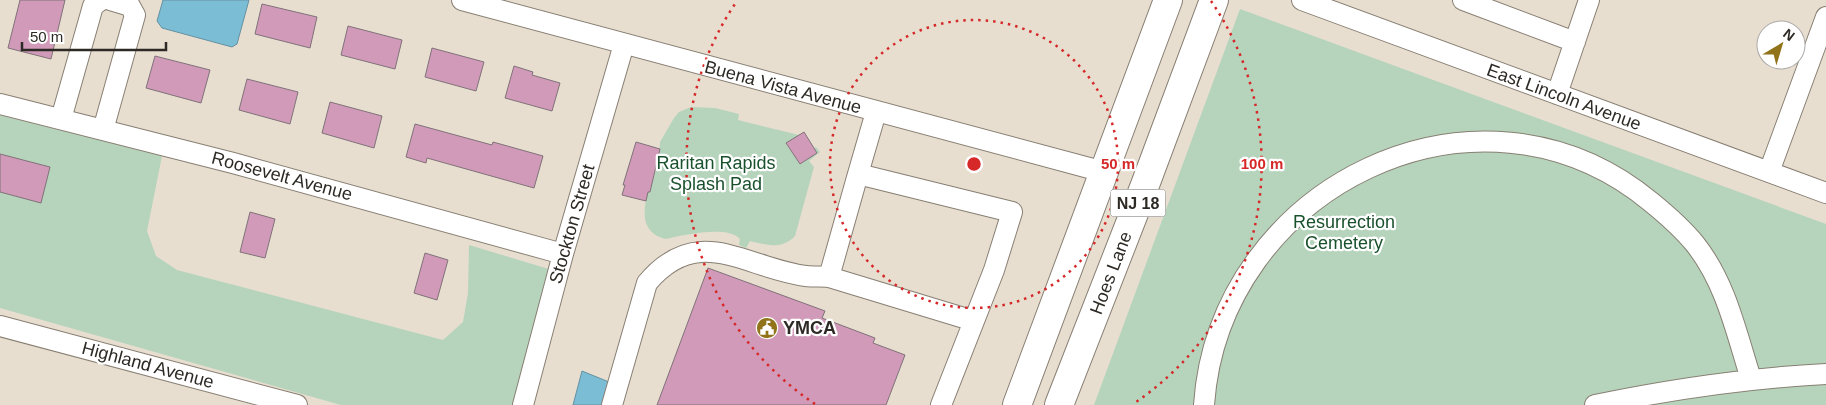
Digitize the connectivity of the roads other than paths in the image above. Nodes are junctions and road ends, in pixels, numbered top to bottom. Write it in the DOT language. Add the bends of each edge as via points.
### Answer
graph roads {
  1 [pos="101,0"];
  2 [pos="110,0"];
  3 [pos="462,0"];
  4 [pos="1168,0"];
  5 [pos="1214,0"];
  6 [pos="1302,0"];
  7 [pos="1463,0"];
  8 [pos="1589,0"];
  9 [pos="1826,17"];
  10 [pos="1574,42"];
  11 [pos="624,44"];
  12 [pos="1557,94"];
  13 [pos="0,104"];
  14 [pos="876,112"];
  15 [pos="60,119"];
  16 [pos="103,130"];
  17 [pos="1104,172"];
  18 [pos="1769,172"];
  19 [pos="858,174"];
  20 [pos="1826,194"];
  21 [pos="563,254"];
  22 [pos="829,276"];
  23 [pos="974,321"];
  24 [pos="0,326"];
  25 [pos="1826,374"];
  26 [pos="1751,379"];
  27 [pos="297,405"];
  28 [pos="523,405"];
  29 [pos="612,405"];
  30 [pos="941,405"];
  31 [pos="1017,405"];
  32 [pos="1059,405"];
  33 [pos="1204,405"];
  34 [pos="1595,405"];
  1 -- 15 [label="street" via="93,6"];
  2 -- 16 [label="street" via="130,6 135,15"];
  3 -- 11 [label="street, Buena Vista Avenue"];
  4 -- 17 [label="highway, NJ 18"];
  5 -- 32 [label="highway, Hoes Lane / NJ 18"];
  6 -- 12 [label="street, East Lincoln Avenue"];
  7 -- 10 [label="street"];
  8 -- 10 [label="street"];
  9 -- 18 [label="street"];
  10 -- 12 [label="street"];
  11 -- 14 [label="street, Buena Vista Avenue"];
  11 -- 21 [label="street, Stockton Street"];
  12 -- 18 [label="street, East Lincoln Avenue"];
  13 -- 15 [label="street, Roosevelt Avenue"];
  14 -- 17 [label="street, Buena Vista Avenue"];
  14 -- 19 [label="street"];
  15 -- 16 [label="street, Roosevelt Avenue"];
  16 -- 21 [label="street, Roosevelt Avenue"];
  17 -- 31 [label="highway, NJ 18"];
  18 -- 20 [label="street, East Lincoln Avenue"];
  19 -- 22 [label="street"];
  19 -- 23 [label="street" via="1012,212"];
  21 -- 28 [label="street, Stockton Street"];
  22 -- 23 [label="street"];
  22 -- 29 [label="street" via="806,276 727,254 700,251 675,258 647,283"];
  23 -- 30 [label="street"];
  24 -- 27 [label="street, Highland Avenue"];
  25 -- 26 [label="street"];
  26 -- 33 [label="street" via="1723,289 1696,245 1652,203 1620,179 1569,156 1520,145 1466,143 1406,154 1364,170 1317,198 1282,229 1253,262 1227,307 1208,369"];
  26 -- 34 [label="street" via="1672,389"];
}
